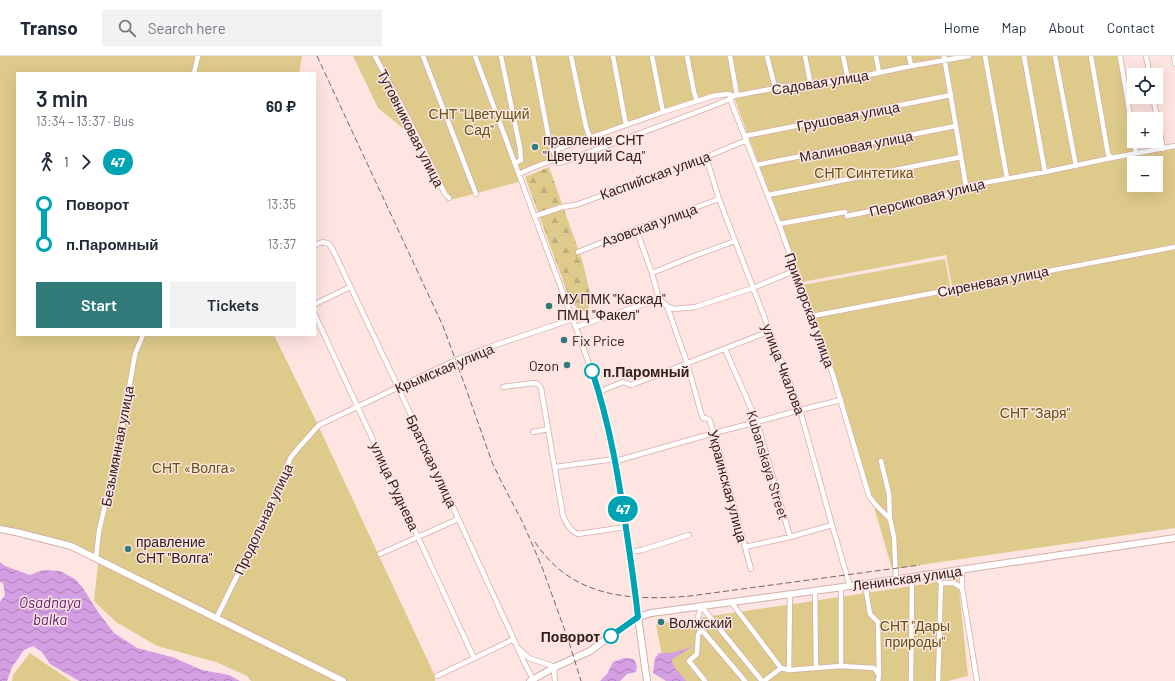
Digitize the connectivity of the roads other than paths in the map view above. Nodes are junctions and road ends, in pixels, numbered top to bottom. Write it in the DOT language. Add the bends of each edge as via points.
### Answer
graph roads {
  1 [pos="198,56"];
  2 [pos="375,56"];
  3 [pos="423,56"];
  4 [pos="475,56"];
  5 [pos="501,56"];
  6 [pos="534,56"];
  7 [pos="571,56"];
  8 [pos="613,56"];
  9 [pos="652,56"];
  10 [pos="687,56"];
  11 [pos="730,56"];
  12 [pos="767,56"];
  13 [pos="805,56"];
  14 [pos="843,56"];
  15 [pos="876,56"];
  16 [pos="909,56"];
  17 [pos="969,56"];
  18 [pos="985,56"];
  19 [pos="1024,56"];
  20 [pos="1055,56"];
  21 [pos="1091,56"];
  22 [pos="1120,56"];
  23 [pos="1146,56"];
  24 [pos="1174,56"];
  25 [pos="944,58"];
  26 [pos="1175,64"];
  27 [pos="911,66"];
  28 [pos="1149,68"];
  29 [pos="194,72"];
  30 [pos="879,72"];
  31 [pos="848,79"];
  32 [pos="811,86"];
  33 [pos="775,87"];
  34 [pos="950,95"];
  35 [pos="736,96"];
  36 [pos="697,101"];
  37 [pos="1155,104"];
  38 [pos="663,112"];
  39 [pos="1129,112"];
  40 [pos="626,125"];
  41 [pos="956,126"];
  42 [pos="590,138"];
  43 [pos="746,138"];
  44 [pos="1175,146"];
  45 [pos="1135,148"];
  46 [pos="1163,149"];
  47 [pos="1136,153"];
  48 [pos="706,157"];
  49 [pos="961,157"];
  50 [pos="555,158"];
  51 [pos="1111,158"];
  52 [pos="515,162"];
  53 [pos="756,165"];
  54 [pos="1076,166"];
  55 [pos="1045,172"];
  56 [pos="519,174"];
  57 [pos="1006,178"];
  58 [pos="966,186"];
  59 [pos="476,194"];
  60 [pos="768,195"];
  61 [pos="449,198"];
  62 [pos="719,200"];
  63 [pos="535,216"];
  64 [pos="779,224"];
  65 [pos="636,229"];
  66 [pos="735,241"];
  67 [pos="316,246"];
  68 [pos="1175,247"];
  69 [pos="578,252"];
  70 [pos="796,270"];
  71 [pos="652,273"];
  72 [pos="350,287"];
  73 [pos="753,288"];
  74 [pos="659,299"];
  75 [pos="316,304"];
  76 [pos="667,306"];
  77 [pos="812,316"];
  78 [pos="316,317"];
  79 [pos="573,319"];
  80 [pos="576,327"];
  81 [pos="770,331"];
  82 [pos="143,336"];
  83 [pos="725,349"];
  84 [pos="687,363"];
  85 [pos="398,387"];
  86 [pos="503,387"];
  87 [pos="598,392"];
  88 [pos="841,400"];
  89 [pos="358,406"];
  90 [pos="800,410"];
  91 [pos="757,422"];
  92 [pos="319,425"];
  93 [pos="548,429"];
  94 [pos="533,432"];
  95 [pos="714,433"];
  96 [pos="616,460"];
  97 [pos="881,461"];
  98 [pos="555,467"];
  99 [pos="458,519"];
  100 [pos="890,519"];
  101 [pos="832,525"];
  102 [pos="626,527"];
  103 [pos="0,529"];
  104 [pos="689,535"];
  105 [pos="418,536"];
  106 [pos="790,537"];
  107 [pos="1175,538"];
  108 [pos="745,547"];
  109 [pos="630,552"];
  110 [pos="380,554"];
  111 [pos="96,558"];
  112 [pos="751,569"];
  113 [pos="962,569"];
  114 [pos="932,574"];
  115 [pos="912,577"];
  116 [pos="896,579"];
  117 [pos="941,583"];
  118 [pos="865,584"];
  119 [pos="850,586"];
  120 [pos="841,587"];
  121 [pos="962,588"];
  122 [pos="816,590"];
  123 [pos="790,594"];
  124 [pos="731,602"];
  125 [pos="701,606"];
  126 [pos="638,617"];
  127 [pos="216,618"];
  128 [pos="701,629"];
  129 [pos="514,639"];
  130 [pos="518,648"];
  131 [pos="474,658"];
  132 [pos="841,666"];
  133 [pos="554,668"];
  134 [pos="781,668"];
  135 [pos="816,668"];
  136 [pos="789,670"];
  137 [pos="879,675"];
  138 [pos="437,676"];
  139 [pos="531,680"];
  140 [pos="343,681"];
  141 [pos="554,681"];
  142 [pos="647,681"];
  143 [pos="705,681"];
  144 [pos="745,681"];
  145 [pos="763,681"];
  146 [pos="878,681"];
  147 [pos="912,681"];
  148 [pos="938,681"];
  149 [pos="977,681"];
  1 -- 29 [label="street"];
  2 -- 61 [label="street, Тутовниковая улица"];
  3 -- 59 [label="street"];
  4 -- 52 [label="street"];
  5 -- 52 [label="street" via="520,148 521,160"];
  6 -- 50 [label="street" via="548,134"];
  7 -- 42 [label="street"];
  8 -- 40 [label="street"];
  9 -- 38 [label="street"];
  10 -- 36 [label="street"];
  11 -- 35 [label="street, Приморская улица"];
  12 -- 33 [label="street"];
  13 -- 32 [label="street"];
  14 -- 31 [label="street"];
  15 -- 30 [label="street"];
  16 -- 27 [label="street"];
  17 -- 25 [label="street, Садовая улица"];
  18 -- 57 [label="street"];
  19 -- 55 [label="street"];
  20 -- 54 [label="street"];
  21 -- 51 [label="street" via="1108,154"];
  22 -- 39 [label="street"];
  23 -- 28 [label="street"];
  24 -- 26 [label="street"];
  25 -- 27 [label="street, Садовая улица"];
  25 -- 34 [label="street"];
  27 -- 30 [label="street, Садовая улица"];
  30 -- 31 [label="street, Садовая улица"];
  31 -- 32 [label="street, Садовая улица"];
  32 -- 33 [label="street, Садовая улица"];
  33 -- 35 [label="street, Садовая улица"];
  34 -- 41 [label="street"];
  34 -- 43 [label="street, Грушовая улица"];
  35 -- 36 [label="street" via="722,94"];
  35 -- 43 [label="street, Приморская улица"];
  35 -- 50 [label="street" via="566,161 557,163 554,161"];
  36 -- 38 [label="street"];
  37 -- 46 [label="street"];
  38 -- 40 [label="street"];
  40 -- 42 [label="street"];
  41 -- 49 [label="street"];
  41 -- 53 [label="street, Малиновая улица"];
  42 -- 50 [label="street" via="558,149"];
  43 -- 48 [label="street, Каспийская улица"];
  43 -- 53 [label="street, Приморская улица"];
  44 -- 46 [label="street, Персиковая улица"];
  45 -- 47 [label="street"];
  46 -- 47 [label="street, Персиковая улица"];
  47 -- 51 [label="street, Персиковая улица"];
  48 -- 62 [label="street, улица Чкалова"];
  48 -- 63 [label="street, Каспийская улица" via="576,205"];
  49 -- 58 [label="street"];
  49 -- 60 [label="street"];
  50 -- 56 [label="street"];
  51 -- 54 [label="street, Персиковая улица"];
  52 -- 56 [label="street"];
  53 -- 60 [label="street, Приморская улица"];
  54 -- 55 [label="street, Персиковая улица"];
  55 -- 57 [label="street, Персиковая улица"];
  56 -- 63 [label="street"];
  57 -- 58 [label="street, Персиковая улица"];
  58 -- 64 [label="street, Персиковая улица" via="944,196"];
  60 -- 64 [label="street, Приморская улица"];
  62 -- 65 [label="street, Азовская улица"];
  62 -- 66 [label="street, улица Чкалова"];
  63 -- 79 [label="street"];
  64 -- 70 [label="street, Приморская улица"];
  65 -- 69 [label="street, Азовская улица"];
  65 -- 71 [label="street"];
  66 -- 71 [label="street"];
  66 -- 73 [label="street, улица Чкалова"];
  67 -- 72 [label="street, Братская улица" via="323,242 329,244"];
  68 -- 77 [label="street, Сиреневая улица"];
  70 -- 73 [label="street"];
  70 -- 77 [label="street, Приморская улица"];
  71 -- 74 [label="street"];
  72 -- 75 [label="street"];
  72 -- 85 [label="street, Братская улица"];
  73 -- 76 [label="street" via="695,308 674,309"];
  73 -- 81 [label="street, улица Чкалова"];
  74 -- 76 [label="street, Украинская улица"];
  74 -- 80 [label="street"];
  76 -- 84 [label="street, Украинская улица"];
  77 -- 88 [label="street, Приморская улица"];
  78 -- 89 [label="street, улица Руднева"];
  79 -- 80 [label="street"];
  79 -- 85 [label="street, Крымская улица" via="456,360"];
  80 -- 87 [label="street"];
  81 -- 83 [label="street"];
  81 -- 90 [label="street, улица Чкалова"];
  82 -- 111 [label="street, Безымянная улица" via="135,354 119,446 99,531"];
  83 -- 84 [label="street"];
  83 -- 91 [label="street, Kubanskaya Street"];
  84 -- 87 [label="street" via="631,385 623,382"];
  84 -- 95 [label="street, Украинская улица" via="701,413 703,418 709,418"];
  85 -- 89 [label="street, Крымская улица"];
  85 -- 99 [label="street, Братская улица"];
  86 -- 93 [label="street" via="538,384 541,388"];
  87 -- 96 [label="street"];
  88 -- 90 [label="street"];
  88 -- 100 [label="street, Приморская улица" via="869,496"];
  89 -- 92 [label="street, Крымская улица"];
  89 -- 105 [label="street, улица Руднева"];
  90 -- 91 [label="street"];
  90 -- 101 [label="street, улица Чкалова"];
  91 -- 95 [label="street"];
  91 -- 106 [label="street, Kubanskaya Street"];
  92 -- 127 [label="street, Продольная улица" via="291,457 257,535"];
  93 -- 94 [label="street"];
  93 -- 98 [label="street"];
  95 -- 96 [label="street"];
  95 -- 108 [label="street, Украинская улица"];
  96 -- 98 [label="street"];
  96 -- 102 [label="street"];
  97 -- 100 [label="street" via="889,494"];
  98 -- 102 [label="street" via="563,516 573,532 578,534"];
  99 -- 105 [label="street"];
  99 -- 129 [label="street, Братская улица"];
  100 -- 116 [label="street" via="894,538"];
  101 -- 106 [label="street"];
  101 -- 119 [label="street, улица Чкалова"];
  102 -- 109 [label="street"];
  103 -- 111 [label="street" via="71,546"];
  104 -- 109 [label="street"];
  105 -- 110 [label="street"];
  105 -- 131 [label="street, улица Руднева"];
  106 -- 108 [label="street"];
  107 -- 113 [label="street, Ленинская улица"];
  108 -- 112 [label="street, Украинская улица"];
  109 -- 126 [label="street"];
  111 -- 127 [label="street"];
  113 -- 114 [label="street, Ленинская улица"];
  113 -- 121 [label="street"];
  114 -- 115 [label="street, Ленинская улица"];
  114 -- 117 [label="street"];
  115 -- 116 [label="street, Ленинская улица"];
  115 -- 147 [label="street"];
  116 -- 118 [label="street, Ленинская улица"];
  117 -- 121 [label="street" via="954,583"];
  117 -- 148 [label="street"];
  118 -- 119 [label="street, Ленинская улица"];
  118 -- 137 [label="street" via="870,614 878,622"];
  119 -- 120 [label="street, Ленинская улица"];
  120 -- 122 [label="street, Ленинская улица"];
  120 -- 132 [label="street"];
  121 -- 149 [label="street"];
  122 -- 123 [label="street, Ленинская улица"];
  122 -- 135 [label="street"];
  123 -- 124 [label="street, Ленинская улица"];
  123 -- 136 [label="street"];
  124 -- 125 [label="street, Ленинская улица"];
  124 -- 134 [label="street"];
  125 -- 126 [label="street, Ленинская улица"];
  125 -- 128 [label="street" via="697,621"];
  125 -- 145 [label="street"];
  126 -- 133 [label="street" via="590,651"];
  126 -- 142 [label="street"];
  127 -- 140 [label="street"];
  128 -- 143 [label="street" via="698,635 697,654 689,661"];
  128 -- 144 [label="street"];
  129 -- 130 [label="street, Братская улица"];
  129 -- 131 [label="street"];
  130 -- 133 [label="street" via="529,658"];
  130 -- 139 [label="street, Братская улица"];
  131 -- 138 [label="street"];
  132 -- 135 [label="street"];
  132 -- 137 [label="street" via="874,668"];
  133 -- 139 [label="street"];
  133 -- 141 [label="street"];
  134 -- 136 [label="street"];
  134 -- 145 [label="street"];
  135 -- 136 [label="street"];
  137 -- 146 [label="street"];
}
